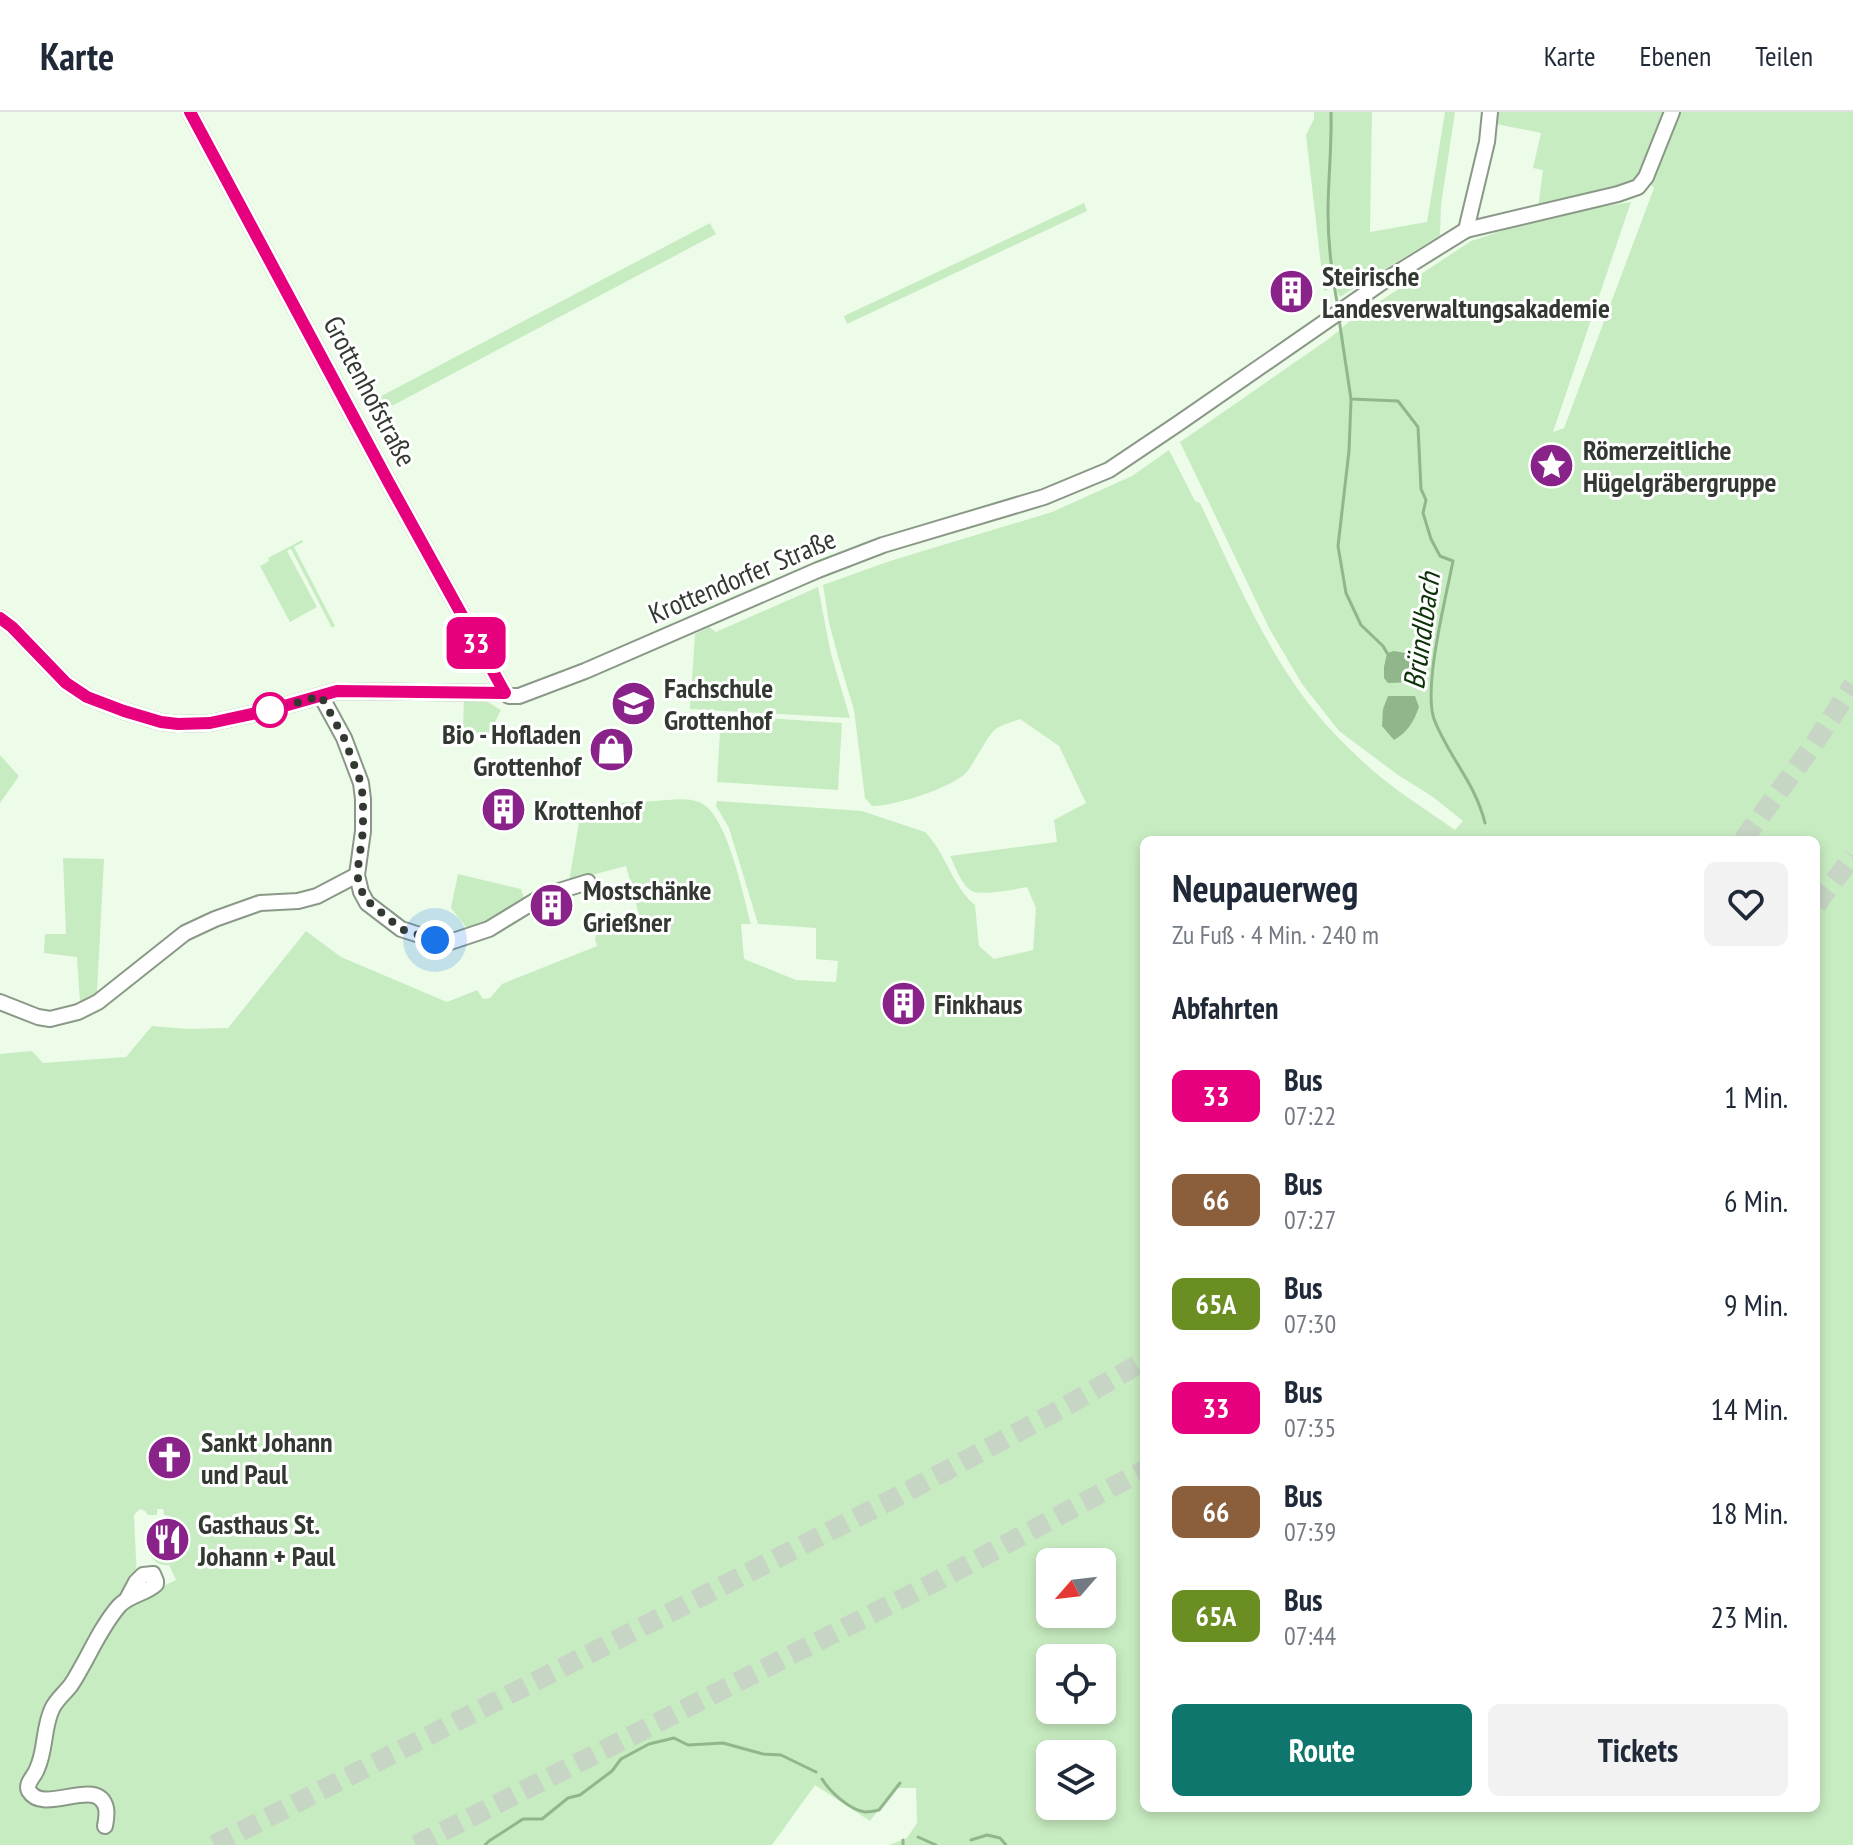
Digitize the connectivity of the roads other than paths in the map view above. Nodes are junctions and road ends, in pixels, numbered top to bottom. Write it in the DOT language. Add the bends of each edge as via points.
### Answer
graph roads {
  1 [pos="190,112"];
  2 [pos="1672,112"];
  3 [pos="1490,114"];
  4 [pos="1466,230"];
  5 [pos="0,618"];
  6 [pos="505,693"];
  7 [pos="321,696"];
  8 [pos="357,875"];
  9 [pos="588,882"];
  10 [pos="0,1002"];
  11 [pos="127,1599"];
  12 [pos="105,1826"];
  1 -- 6 [label="street, Grottenhofstraße"];
  2 -- 4 [label="street, Krottendorfer Straße" via="1638,187"];
  3 -- 4 [label="street"];
  4 -- 6 [label="street, Krottendorfer Straße" via="1109,470 1044,497 883,545 542,688 519,696"];
  5 -- 7 [label="street, Krottendorfer Straße" via="77,690 145,718 206,724"];
  6 -- 7 [label="street, Krottendorfer Straße" via="355,690"];
  7 -- 8 [label="street" via="361,783 363,831"];
  8 -- 9 [label="street" via="367,903 401,929 450,942 489,929 543,896"];
  8 -- 10 [label="street" via="317,896 260,903 197,927 78,1012 50,1019"];
  11 -- 12 [label="street" via="53,1706 28,1789 41,1798 89,1793 100,1798 106,1807"];
}
